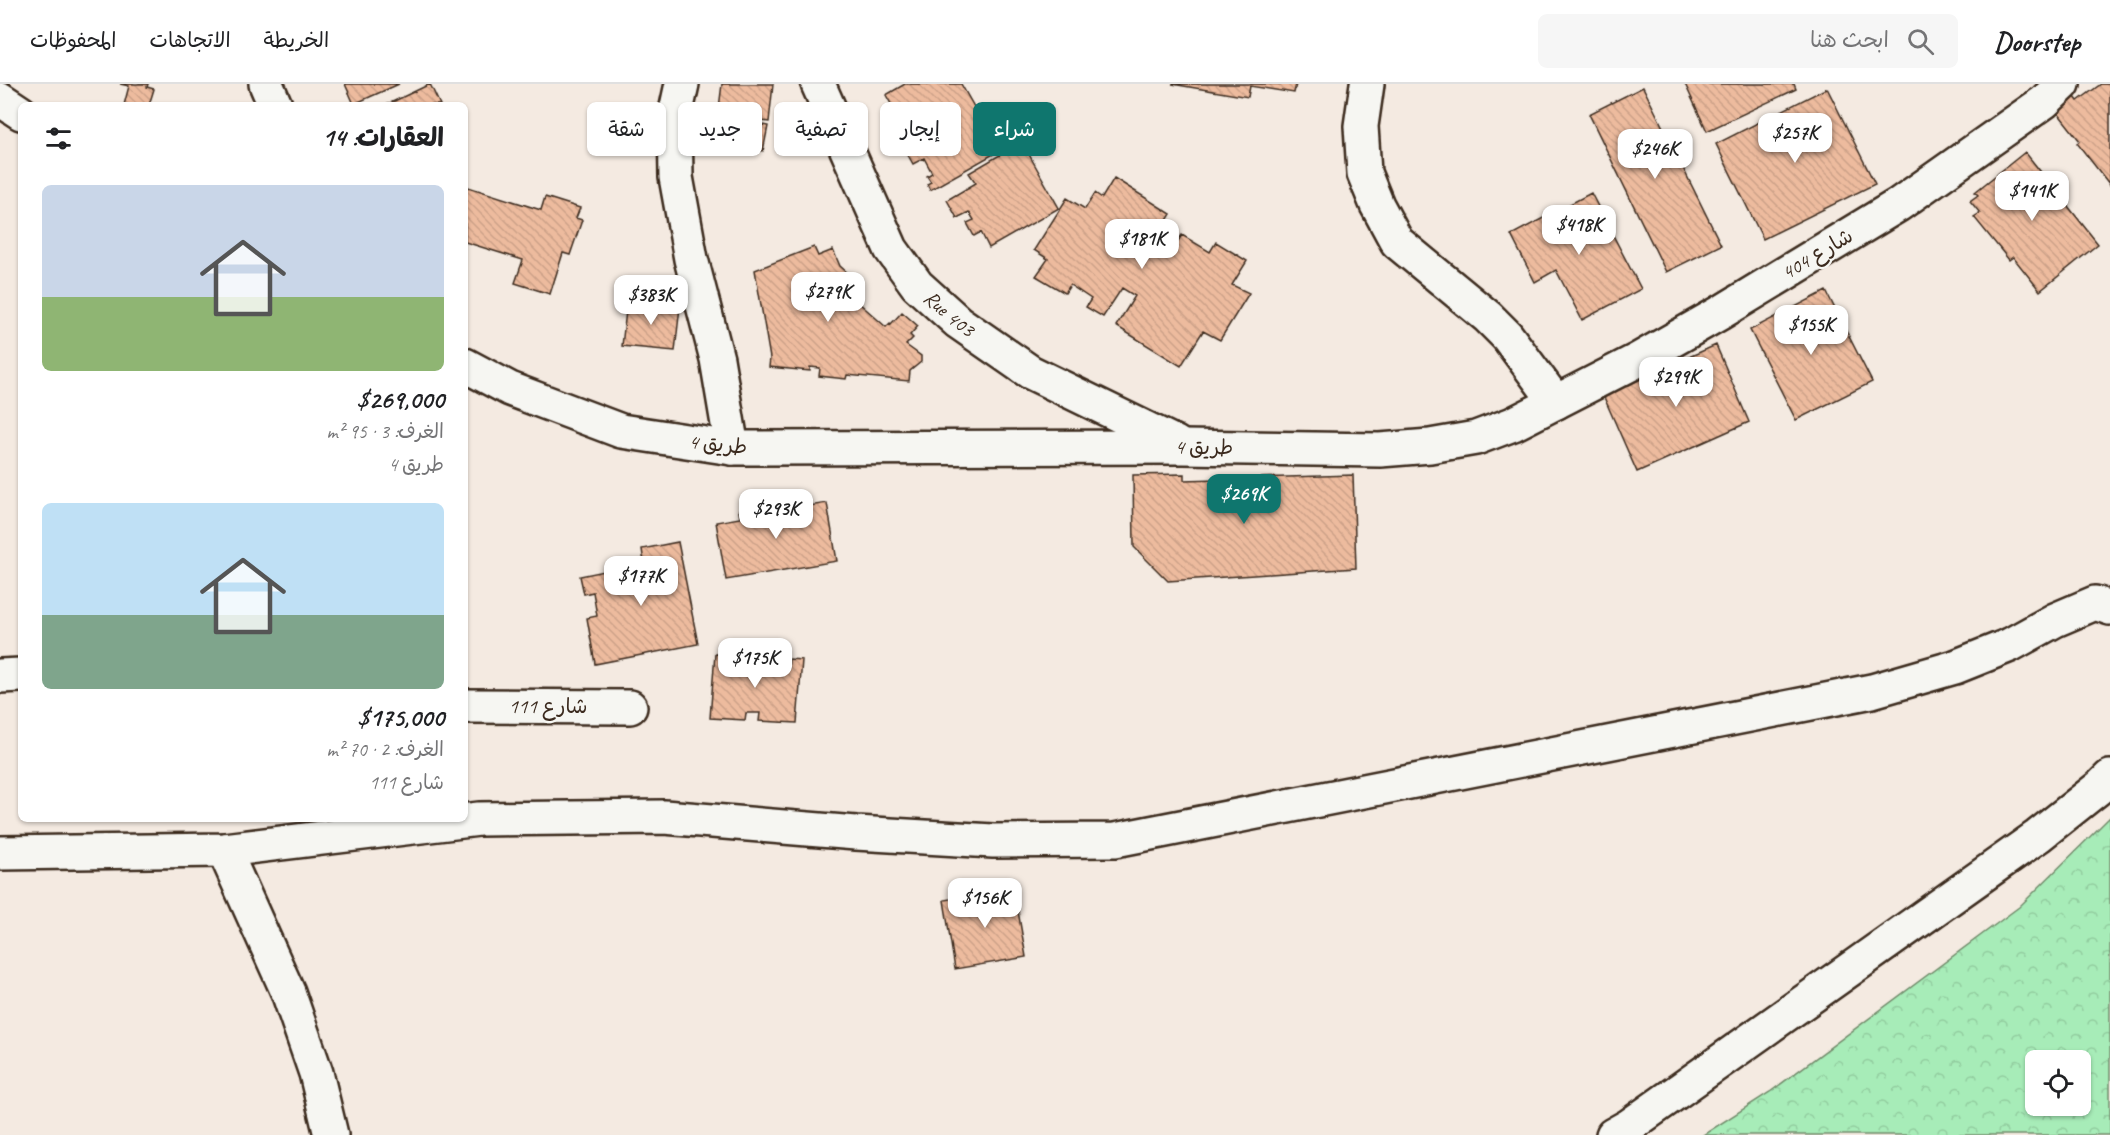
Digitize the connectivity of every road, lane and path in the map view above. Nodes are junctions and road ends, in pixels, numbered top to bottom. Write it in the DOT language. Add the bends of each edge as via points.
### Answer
graph roads {
  1 [pos="266,84"];
  2 [pos="682,84"];
  3 [pos="818,84"];
  4 [pos="1367,84"];
  5 [pos="2063,84"];
  6 [pos="0,99"];
  7 [pos="274,102"];
  8 [pos="18,111"];
  9 [pos="468,367"];
  10 [pos="1556,402"];
  11 [pos="1183,447"];
  12 [pos="732,448"];
  13 [pos="2110,608"];
  14 [pos="18,675"];
  15 [pos="0,676"];
  16 [pos="468,706"];
  17 [pos="630,707"];
  18 [pos="2110,777"];
  19 [pos="468,820"];
  20 [pos="454,822"];
  21 [pos="224,850"];
  22 [pos="0,853"];
  23 [pos="331,1135"];
  24 [pos="1613,1135"];
  1 -- 7 [label="street"];
  2 -- 12 [label="street" via="675,116 676,177 691,259 717,359"];
  3 -- 11 [label="street, Rue 403" via="891,249 917,285 958,322 1030,372"];
  4 -- 10 [label="street" via="1361,126 1364,173 1397,242 1507,336"];
  5 -- 10 [label="street, شارع 404" via="2044,102 1898,205 1711,318"];
  6 -- 8 [label="street"];
  9 -- 12 [label="street, طريق 4" via="510,389 621,431"];
  10 -- 11 [label="street, طريق 4" via="1476,438 1430,446 1380,450"];
  11 -- 12 [label="street, طريق 4"];
  13 -- 19 [label="street" via="2095,603 1955,667 1872,691 1115,840 993,841 664,817"];
  14 -- 15 [label="street"];
  16 -- 17 [label="street, شارع 111"];
  18 -- 24 [label="street" via="2038,836"];
  20 -- 21 [label="street"];
  21 -- 22 [label="street"];
  21 -- 23 [label="street" via="288,992 316,1073"];
}
